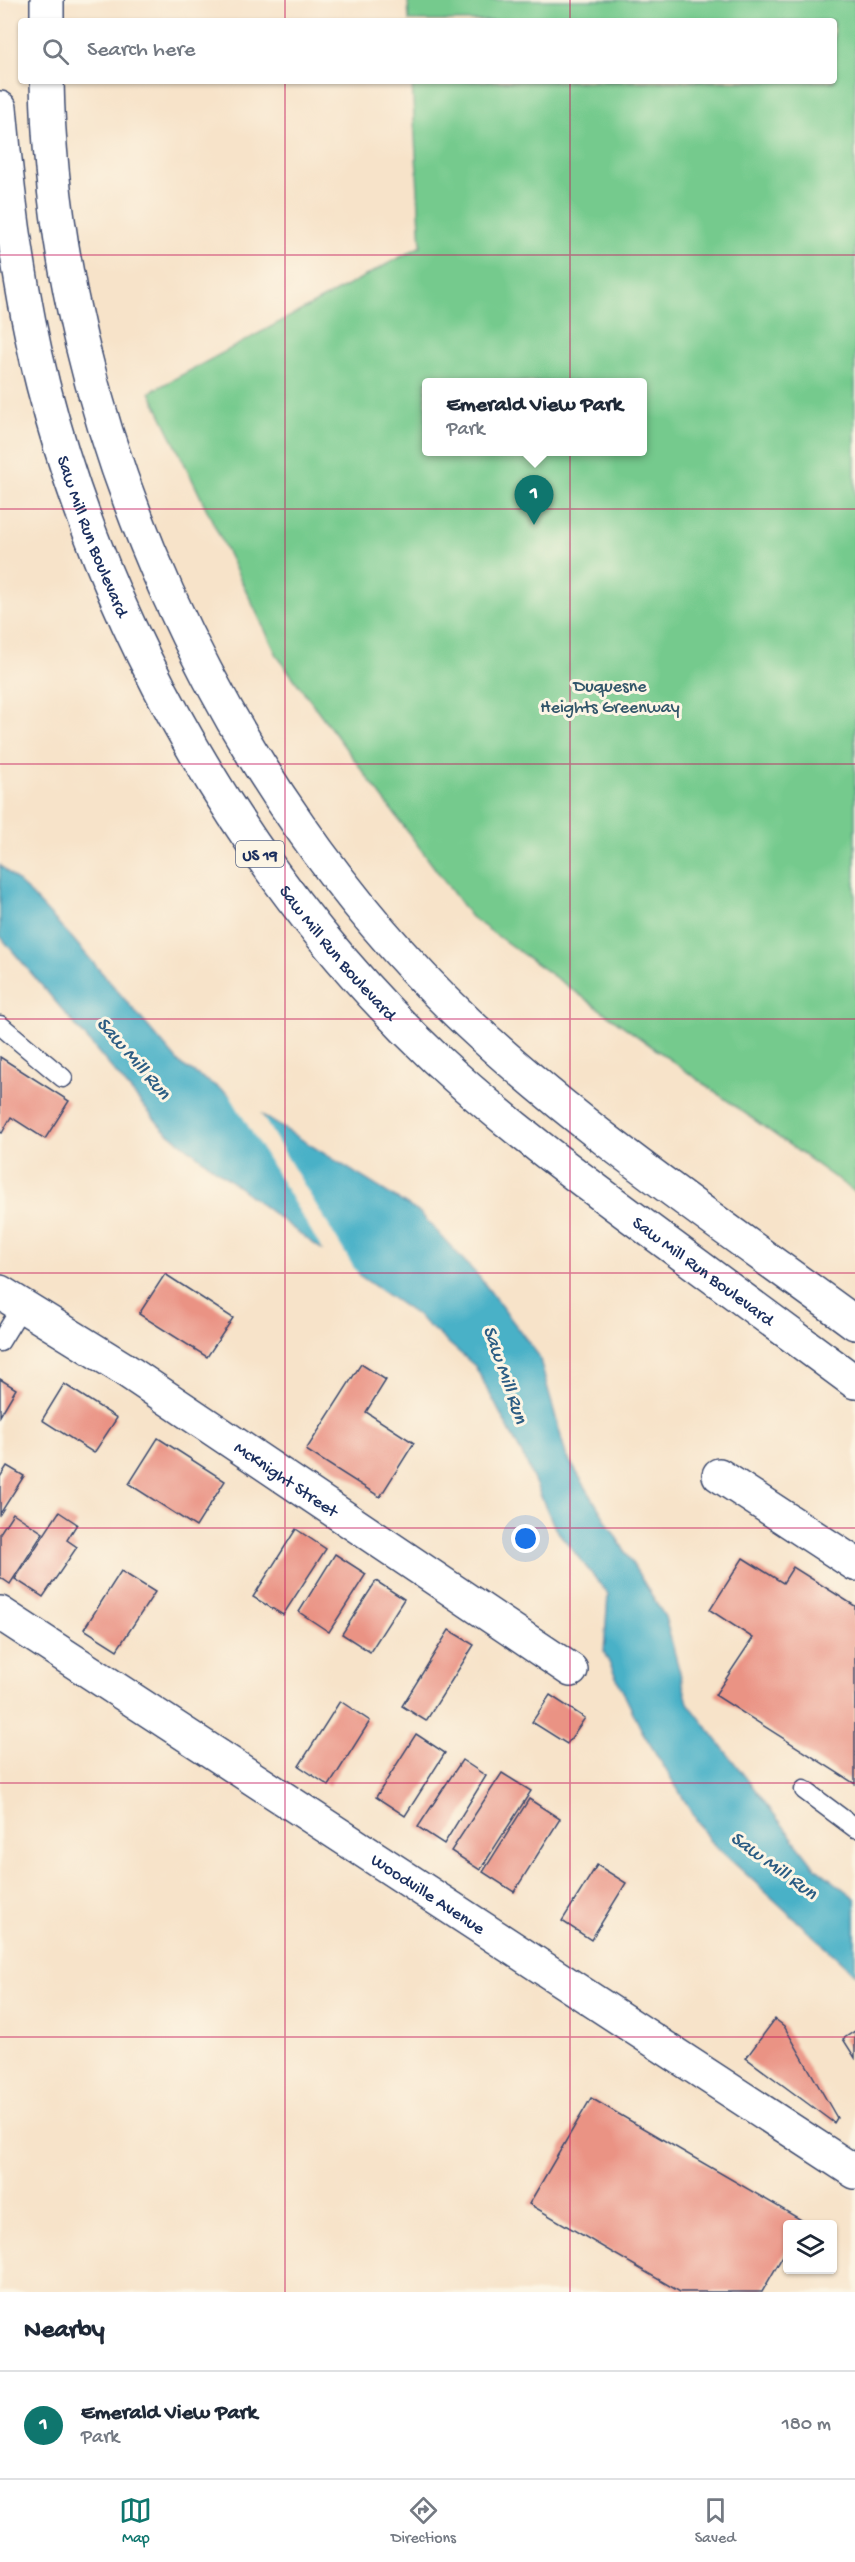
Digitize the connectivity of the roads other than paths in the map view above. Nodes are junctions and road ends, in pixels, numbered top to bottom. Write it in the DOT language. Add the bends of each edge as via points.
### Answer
graph roads {
  1 [pos="47,0"];
  2 [pos="46,18"];
  3 [pos="47,84"];
  4 [pos="0,108"];
  5 [pos="0,1025"];
  6 [pos="63,1078"];
  7 [pos="11,1299"];
  8 [pos="855,1323"];
  9 [pos="0,1342"];
  10 [pos="855,1382"];
  11 [pos="719,1475"];
  12 [pos="855,1564"];
  13 [pos="0,1613"];
  14 [pos="571,1670"];
  15 [pos="804,1790"];
  16 [pos="855,1828"];
  17 [pos="855,2172"];
  1 -- 2 [label="main road"];
  3 -- 8 [label="main road, US 19" via="55,192 70,284 89,373 113,455 176,612 217,690 296,821 358,904 468,1023 596,1131"];
  4 -- 10 [label="main road, Saw Mill Run Boulevard / US 19" via="7,198 22,293 68,470 97,552 133,633 216,786 263,858 321,934 435,1058 566,1168"];
  5 -- 6 [label="lane"];
  7 -- 9 [label="lane"];
  7 -- 14 [label="main road, McKnight Street" via="121,1367"];
  11 -- 12 [label="main road"];
  13 -- 17 [label="main road, Woodville Avenue"];
  15 -- 16 [label="lane"];
}
